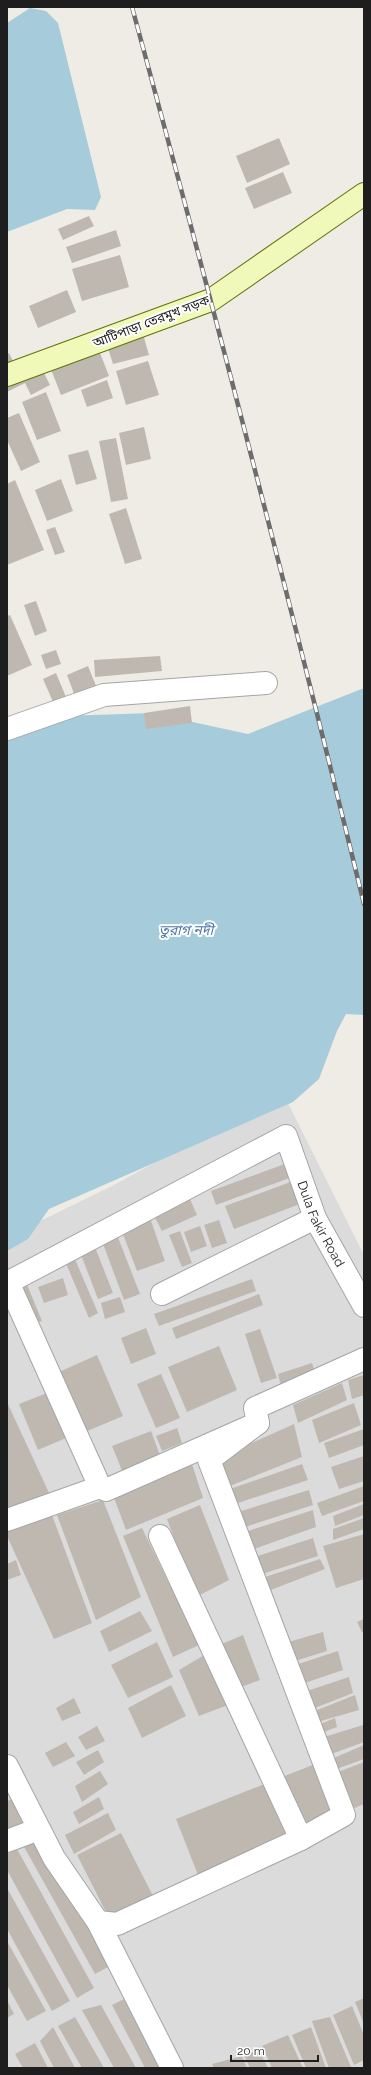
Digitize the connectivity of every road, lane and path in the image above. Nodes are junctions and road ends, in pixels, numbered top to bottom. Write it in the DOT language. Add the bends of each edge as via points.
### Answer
graph roads {
  1 [pos="364,194"];
  2 [pos="7,375"];
  3 [pos="266,683"];
  4 [pos="7,729"];
  5 [pos="315,1218"];
  6 [pos="8,1283"];
  7 [pos="162,1294"];
  8 [pos="364,1306"];
  9 [pos="364,1359"];
  10 [pos="258,1423"];
  11 [pos="100,1487"];
  12 [pos="7,1520"];
  13 [pos="160,1536"];
  14 [pos="7,1766"];
  15 [pos="39,1829"];
  16 [pos="301,1839"];
  17 [pos="7,1840"];
  18 [pos="98,1922"];
  19 [pos="172,2068"];
  1 -- 2 [label="main road, আটিপাড়া তেরমুখ সড়ক" via="211,300"];
  3 -- 4 [label="street" via="104,695"];
  5 -- 6 [label="street, Dula Fakir Road" via="286,1136"];
  5 -- 7 [label="street"];
  5 -- 8 [label="street, Dula Fakir Road"];
  6 -- 11 [label="street"];
  9 -- 10 [label="street" via="255,1408"];
  10 -- 11 [label="street" via="106,1490"];
  10 -- 16 [label="street" via="209,1460 344,1815"];
  11 -- 12 [label="street"];
  13 -- 16 [label="street"];
  14 -- 15 [label="street"];
  15 -- 17 [label="street"];
  15 -- 18 [label="street" via="54,1858"];
  16 -- 18 [label="street" via="117,1924"];
  18 -- 19 [label="street"];
}
